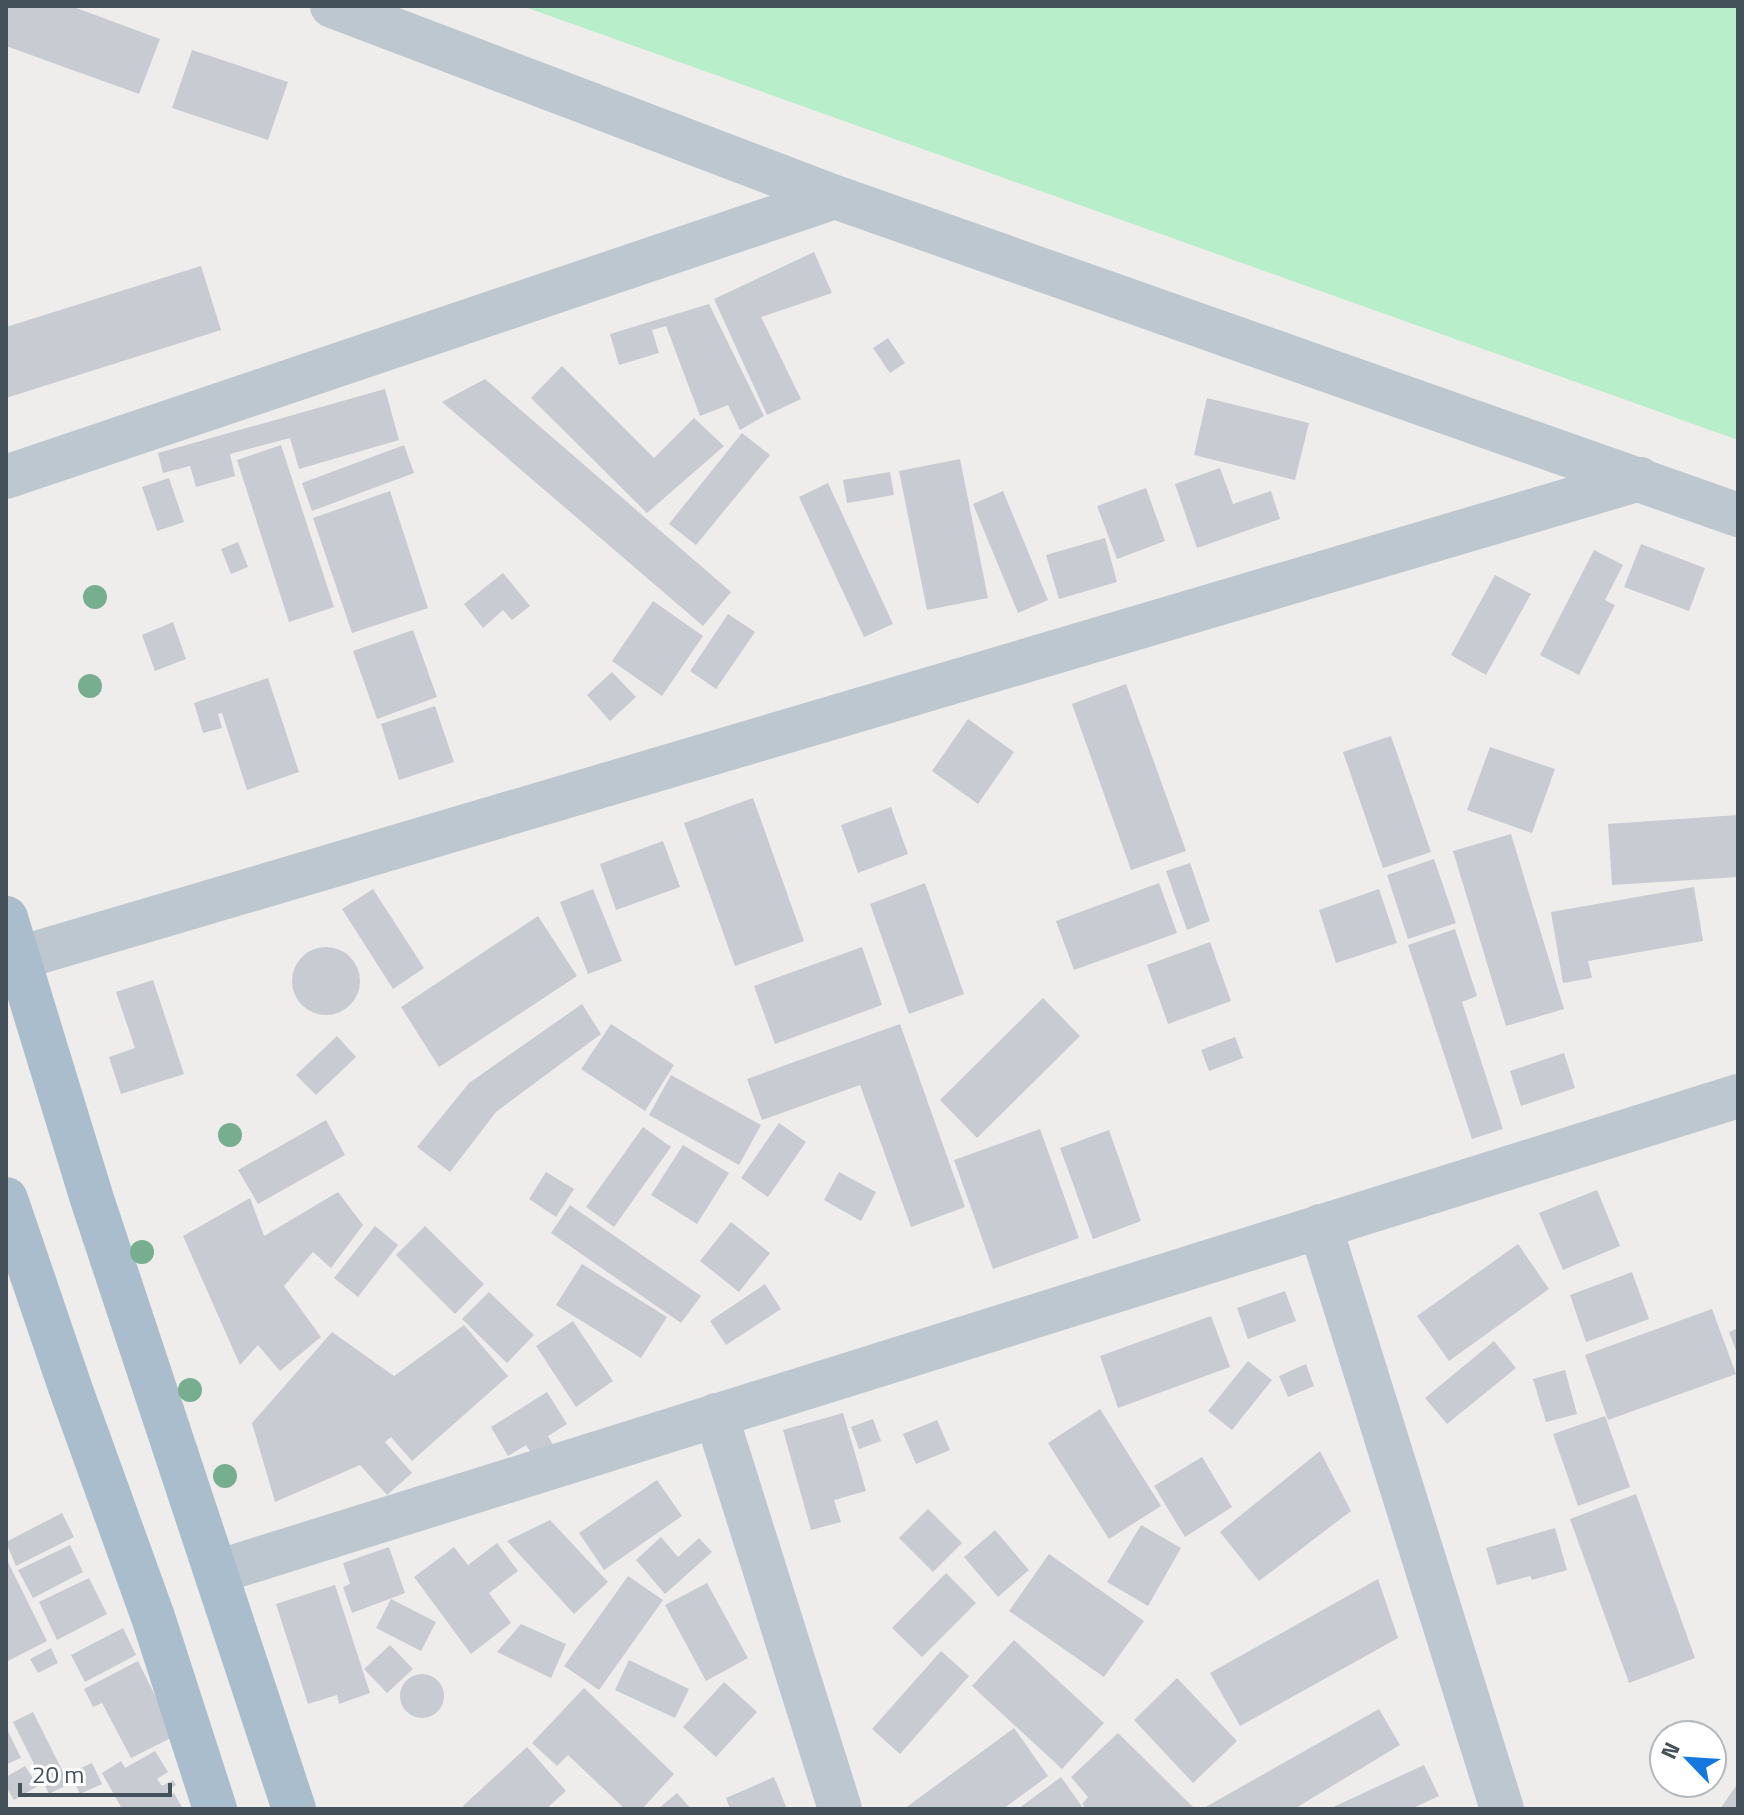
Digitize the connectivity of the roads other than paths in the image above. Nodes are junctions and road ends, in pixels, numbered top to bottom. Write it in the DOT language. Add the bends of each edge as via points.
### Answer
graph roads {
  1 [pos="332,6"];
  2 [pos="835,197"];
  3 [pos="6,477"];
  4 [pos="1640,479"];
  5 [pos="1738,515"];
  6 [pos="10,946"];
  7 [pos="1738,1096"];
  8 [pos="6,1199"];
  9 [pos="1320,1226"];
  10 [pos="716,1415"];
  11 [pos="217,1572"];
  12 [pos="215,1809"];
  13 [pos="294,1809"];
  14 [pos="840,1809"];
  15 [pos="1502,1809"];
  1 -- 2 [label="street"];
  2 -- 3 [label="street"];
  2 -- 4 [label="street"];
  4 -- 5 [label="street"];
  4 -- 6 [label="street"];
  6 -- 11 [label="main road"];
  7 -- 9 [label="street"];
  8 -- 12 [label="main road"];
  9 -- 10 [label="street"];
  9 -- 15 [label="street"];
  10 -- 11 [label="street"];
  10 -- 14 [label="street"];
  11 -- 13 [label="main road"];
}
